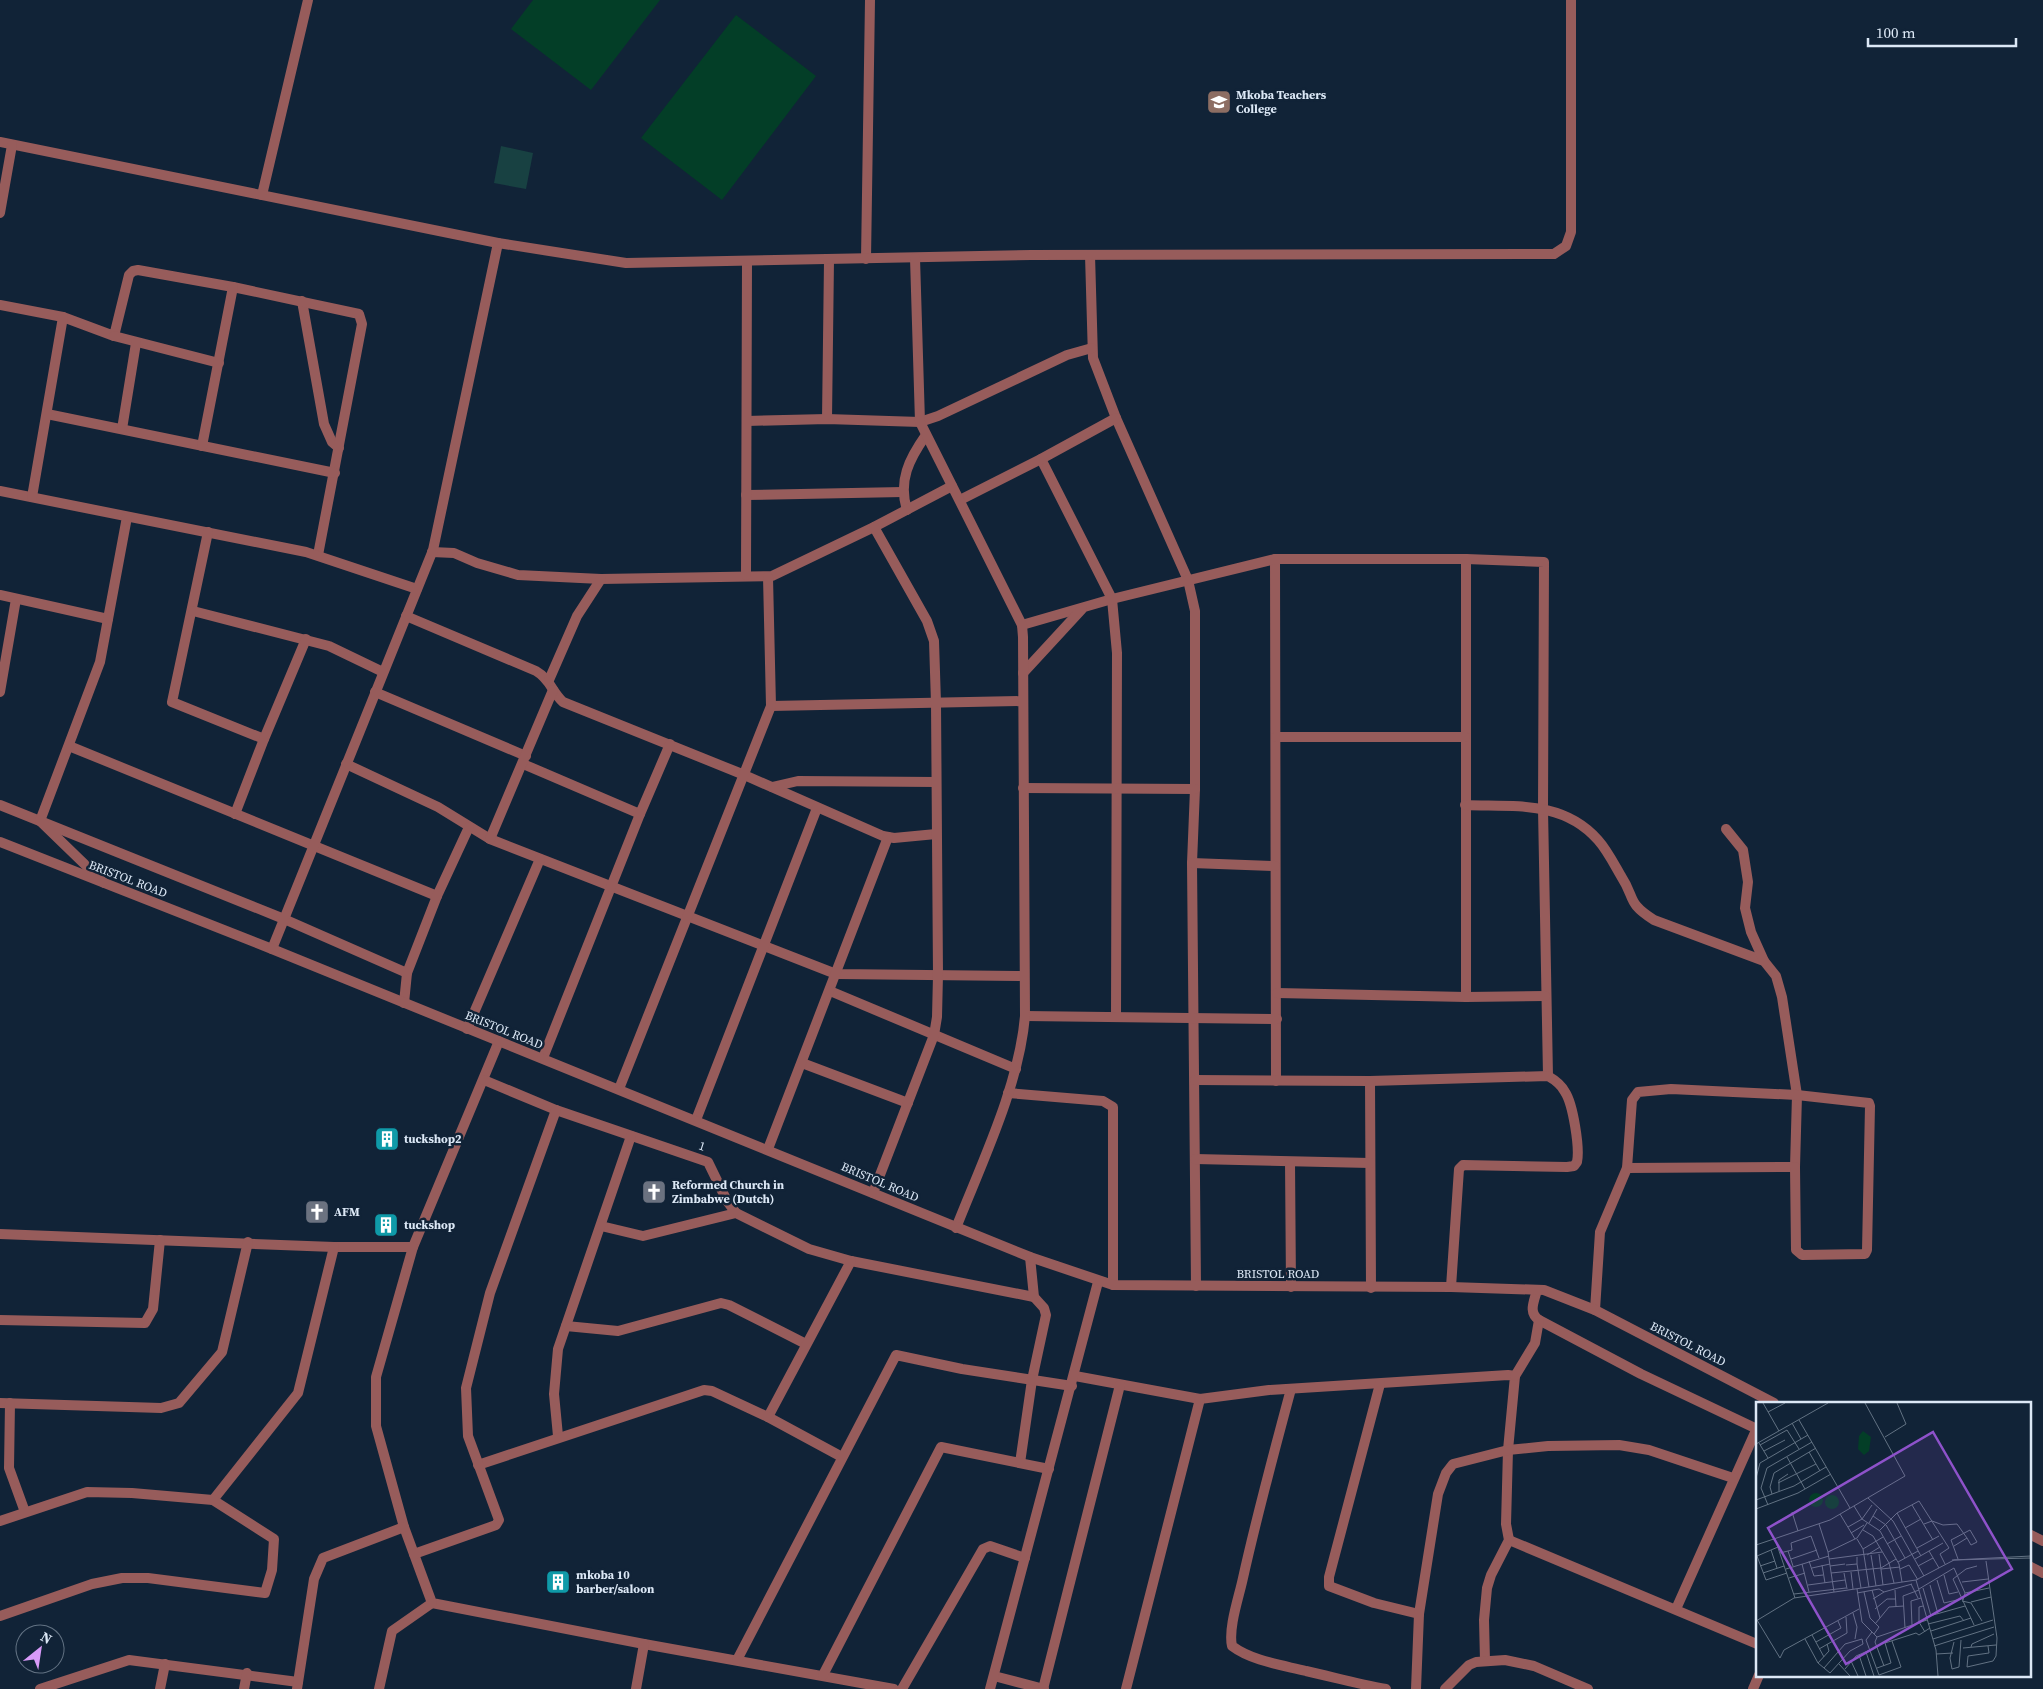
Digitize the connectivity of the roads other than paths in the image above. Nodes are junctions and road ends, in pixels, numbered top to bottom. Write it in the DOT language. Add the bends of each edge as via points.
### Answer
graph roads {
  1 [pos="308,0"];
  2 [pos="870,0"];
  3 [pos="1571,0"];
  4 [pos="0,142"];
  5 [pos="12,145"];
  6 [pos="262,195"];
  7 [pos="0,213"];
  8 [pos="498,243"];
  9 [pos="1090,256"];
  10 [pos="915,258"];
  11 [pos="866,259"];
  12 [pos="829,260"];
  13 [pos="747,262"];
  14 [pos="233,287"];
  15 [pos="302,301"];
  16 [pos="0,304"];
  17 [pos="64,317"];
  18 [pos="114,336"];
  19 [pos="136,343"];
  20 [pos="1092,348"];
  21 [pos="219,363"];
  22 [pos="48,414"];
  23 [pos="1116,418"];
  24 [pos="827,419"];
  25 [pos="747,421"];
  26 [pos="920,422"];
  27 [pos="122,429"];
  28 [pos="926,436"];
  29 [pos="202,446"];
  30 [pos="339,448"];
  31 [pos="1041,459"];
  32 [pos="335,473"];
  33 [pos="952,486"];
  34 [pos="0,491"];
  35 [pos="903,492"];
  36 [pos="746,495"];
  37 [pos="32,497"];
  38 [pos="960,500"];
  39 [pos="907,510"];
  40 [pos="127,517"];
  41 [pos="874,527"];
  42 [pos="208,532"];
  43 [pos="432,552"];
  44 [pos="318,555"];
  45 [pos="1275,559"];
  46 [pos="1466,559"];
  47 [pos="746,575"];
  48 [pos="768,577"];
  49 [pos="601,579"];
  50 [pos="1188,580"];
  51 [pos="417,588"];
  52 [pos="0,595"];
  53 [pos="16,599"];
  54 [pos="1112,599"];
  55 [pos="1082,608"];
  56 [pos="192,611"];
  57 [pos="406,616"];
  58 [pos="108,619"];
  59 [pos="1022,626"];
  60 [pos="306,639"];
  61 [pos="383,672"];
  62 [pos="1023,673"];
  63 [pos="548,680"];
  64 [pos="554,690"];
  65 [pos="0,692"];
  66 [pos="375,692"];
  67 [pos="1023,701"];
  68 [pos="936,703"];
  69 [pos="771,706"];
  70 [pos="1276,737"];
  71 [pos="1465,737"];
  72 [pos="264,739"];
  73 [pos="670,744"];
  74 [pos="70,746"];
  75 [pos="525,760"];
  76 [pos="346,764"];
  77 [pos="742,774"];
  78 [pos="936,782"];
  79 [pos="772,787"];
  80 [pos="1023,788"];
  81 [pos="1116,789"];
  82 [pos="1195,789"];
  83 [pos="0,805"];
  84 [pos="1465,805"];
  85 [pos="817,808"];
  86 [pos="1543,809"];
  87 [pos="235,814"];
  88 [pos="640,814"];
  89 [pos="40,821"];
  90 [pos="468,828"];
  91 [pos="1726,829"];
  92 [pos="936,834"];
  93 [pos="888,837"];
  94 [pos="490,839"];
  95 [pos="0,842"];
  96 [pos="313,846"];
  97 [pos="540,859"];
  98 [pos="1192,863"];
  99 [pos="1275,866"];
  100 [pos="105,884"];
  101 [pos="612,888"];
  102 [pos="437,896"];
  103 [pos="686,916"];
  104 [pos="284,919"];
  105 [pos="762,946"];
  106 [pos="272,949"];
  107 [pos="1764,961"];
  108 [pos="407,973"];
  109 [pos="836,974"];
  110 [pos="938,976"];
  111 [pos="1024,976"];
  112 [pos="830,991"];
  113 [pos="1277,993"];
  114 [pos="1545,996"];
  115 [pos="1466,997"];
  116 [pos="404,1003"];
  117 [pos="1025,1016"];
  118 [pos="1116,1016"];
  119 [pos="1195,1018"];
  120 [pos="1277,1020"];
  121 [pos="467,1029"];
  122 [pos="934,1035"];
  123 [pos="499,1041"];
  124 [pos="542,1058"];
  125 [pos="802,1063"];
  126 [pos="1016,1069"];
  127 [pos="1548,1076"];
  128 [pos="484,1080"];
  129 [pos="1195,1080"];
  130 [pos="1276,1081"];
  131 [pos="1370,1081"];
  132 [pos="619,1089"];
  133 [pos="1008,1092"];
  134 [pos="1797,1095"];
  135 [pos="908,1103"];
  136 [pos="556,1110"];
  137 [pos="696,1120"];
  138 [pos="631,1136"];
  139 [pos="768,1149"];
  140 [pos="1195,1159"];
  141 [pos="1290,1162"];
  142 [pos="1370,1163"];
  143 [pos="1795,1167"];
  144 [pos="1628,1168"];
  145 [pos="873,1193"];
  146 [pos="736,1213"];
  147 [pos="601,1226"];
  148 [pos="956,1228"];
  149 [pos="0,1234"];
  150 [pos="160,1240"];
  151 [pos="248,1242"];
  152 [pos="334,1247"];
  153 [pos="413,1247"];
  154 [pos="1030,1257"];
  155 [pos="851,1261"];
  156 [pos="1098,1282"];
  157 [pos="1113,1285"];
  158 [pos="1196,1286"];
  159 [pos="1291,1287"];
  160 [pos="1451,1287"];
  161 [pos="1371,1288"];
  162 [pos="1537,1290"];
  163 [pos="1034,1297"];
  164 [pos="1595,1310"];
  165 [pos="0,1320"];
  166 [pos="1539,1320"];
  167 [pos="566,1326"];
  168 [pos="806,1344"];
  169 [pos="1515,1376"];
  170 [pos="1032,1380"];
  171 [pos="1073,1381"];
  172 [pos="1380,1384"];
  173 [pos="1120,1385"];
  174 [pos="1291,1389"];
  175 [pos="1200,1399"];
  176 [pos="1769,1402"];
  177 [pos="5,1403"];
  178 [pos="768,1417"];
  179 [pos="1756,1428"];
  180 [pos="1756,1432"];
  181 [pos="558,1436"];
  182 [pos="1753,1446"];
  183 [pos="1508,1450"];
  184 [pos="842,1457"];
  185 [pos="1020,1463"];
  186 [pos="478,1465"];
  187 [pos="1049,1469"];
  188 [pos="1733,1478"];
  189 [pos="213,1500"];
  190 [pos="25,1512"];
  191 [pos="0,1521"];
  192 [pos="404,1527"];
  193 [pos="2030,1534"];
  194 [pos="1509,1540"];
  195 [pos="2043,1541"];
  196 [pos="414,1554"];
  197 [pos="1025,1558"];
  198 [pos="2030,1567"];
  199 [pos="2043,1574"];
  200 [pos="432,1602"];
  201 [pos="1676,1608"];
  202 [pos="1419,1614"];
  203 [pos="0,1616"];
  204 [pos="644,1644"];
  205 [pos="1756,1644"];
  206 [pos="737,1660"];
  207 [pos="1485,1661"];
  208 [pos="165,1664"];
  209 [pos="247,1674"];
  210 [pos="823,1675"];
  211 [pos="994,1676"];
  212 [pos="1759,1676"];
  213 [pos="60,1685"];
  214 [pos="298,1685"];
  215 [pos="40,1689"];
  216 [pos="160,1689"];
  217 [pos="244,1689"];
  218 [pos="379,1689"];
  219 [pos="636,1689"];
  220 [pos="894,1689"];
  221 [pos="902,1689"];
  222 [pos="990,1689"];
  223 [pos="1044,1689"];
  224 [pos="1126,1689"];
  225 [pos="1386,1689"];
  226 [pos="1416,1689"];
  227 [pos="1445,1689"];
  228 [pos="1588,1689"];
  229 [pos="1753,1689"];
  1 -- 6 [label="street"];
  2 -- 11 [label="street"];
  3 -- 9 [label="street" via="1570,232 1566,246 1560,251 1544,254"];
  4 -- 5 [label="street"];
  5 -- 6 [label="street"];
  5 -- 7 [label="street"];
  6 -- 8 [label="street"];
  8 -- 13 [label="street" via="626,263"];
  8 -- 43 [label="street"];
  9 -- 10 [label="street"];
  9 -- 20 [label="street"];
  10 -- 11 [label="street"];
  10 -- 26 [label="street"];
  11 -- 12 [label="street"];
  12 -- 13 [label="street"];
  12 -- 24 [label="street"];
  13 -- 25 [label="street"];
  14 -- 15 [label="street"];
  14 -- 18 [label="street" via="135,270 129,275"];
  14 -- 21 [label="street"];
  15 -- 30 [label="street" via="324,424 332,442"];
  15 -- 30 [label="street" via="357,312 362,317"];
  16 -- 17 [label="street"];
  17 -- 18 [label="street"];
  17 -- 22 [label="street"];
  18 -- 19 [label="street"];
  19 -- 21 [label="street"];
  19 -- 27 [label="street"];
  20 -- 23 [label="street"];
  20 -- 26 [label="street" via="1067,355"];
  21 -- 29 [label="street"];
  22 -- 27 [label="street"];
  22 -- 37 [label="street"];
  23 -- 31 [label="street"];
  23 -- 50 [label="street"];
  24 -- 25 [label="street"];
  24 -- 26 [label="street"];
  25 -- 36 [label="street"];
  26 -- 28 [label="street"];
  27 -- 29 [label="street"];
  28 -- 33 [label="street"];
  28 -- 35 [label="street" via="908,462"];
  29 -- 32 [label="street"];
  30 -- 32 [label="street"];
  31 -- 38 [label="street"];
  31 -- 54 [label="street"];
  32 -- 44 [label="street"];
  33 -- 38 [label="street"];
  33 -- 39 [label="street"];
  34 -- 37 [label="street"];
  35 -- 36 [label="street"];
  35 -- 39 [label="street"];
  36 -- 47 [label="street"];
  37 -- 40 [label="street"];
  38 -- 59 [label="street"];
  39 -- 41 [label="street"];
  40 -- 42 [label="street"];
  40 -- 58 [label="street"];
  41 -- 48 [label="street"];
  41 -- 68 [label="street" via="931,629"];
  42 -- 44 [label="street"];
  42 -- 56 [label="street"];
  43 -- 49 [label="street" via="454,553 518,575"];
  43 -- 51 [label="street"];
  44 -- 51 [label="street"];
  45 -- 46 [label="street"];
  45 -- 50 [label="street"];
  45 -- 70 [label="street"];
  46 -- 71 [label="street"];
  46 -- 86 [label="street" via="1540,560 1545,565"];
  47 -- 48 [label="street"];
  47 -- 49 [label="street"];
  48 -- 69 [label="street"];
  49 -- 63 [label="street" via="577,616"];
  50 -- 54 [label="street"];
  50 -- 82 [label="street" via="1195,604 1196,625"];
  51 -- 57 [label="street"];
  52 -- 53 [label="street"];
  53 -- 58 [label="street"];
  53 -- 65 [label="street"];
  54 -- 55 [label="street"];
  54 -- 81 [label="street" via="1117,653"];
  55 -- 59 [label="street"];
  55 -- 62 [label="street"];
  56 -- 60 [label="street"];
  56 -- 72 [label="street" via="172,702"];
  57 -- 61 [label="street"];
  57 -- 63 [label="street" via="536,671"];
  58 -- 74 [label="street" via="100,662"];
  59 -- 62 [label="street"];
  60 -- 61 [label="street" via="336,649"];
  60 -- 72 [label="street"];
  61 -- 66 [label="street"];
  62 -- 67 [label="street"];
  63 -- 64 [label="street"];
  64 -- 73 [label="street" via="563,702"];
  64 -- 75 [label="street"];
  66 -- 75 [label="street"];
  66 -- 76 [label="street"];
  67 -- 68 [label="street"];
  67 -- 80 [label="street"];
  68 -- 69 [label="street"];
  68 -- 78 [label="street"];
  69 -- 77 [label="street"];
  70 -- 71 [label="street"];
  70 -- 99 [label="street"];
  71 -- 84 [label="street"];
  72 -- 87 [label="street"];
  73 -- 77 [label="street"];
  73 -- 88 [label="street"];
  74 -- 87 [label="street"];
  74 -- 89 [label="street"];
  75 -- 88 [label="street"];
  75 -- 94 [label="street"];
  76 -- 90 [label="street" via="438,807"];
  76 -- 96 [label="street"];
  77 -- 79 [label="street"];
  77 -- 103 [label="street"];
  78 -- 79 [label="street" via="798,781"];
  78 -- 92 [label="street"];
  79 -- 85 [label="street"];
  80 -- 81 [label="street"];
  80 -- 111 [label="street"];
  81 -- 82 [label="street"];
  81 -- 118 [label="street"];
  82 -- 98 [label="street"];
  83 -- 89 [label="street"];
  84 -- 86 [label="street"];
  84 -- 115 [label="street"];
  85 -- 93 [label="street"];
  85 -- 105 [label="street"];
  86 -- 107 [label="street" via="1567,815 1599,840 1628,886 1632,902 1639,911 1654,920"];
  86 -- 114 [label="street"];
  87 -- 96 [label="street"];
  88 -- 101 [label="street"];
  89 -- 100 [label="street"];
  89 -- 104 [label="street"];
  90 -- 94 [label="street"];
  90 -- 102 [label="street"];
  91 -- 107 [label="street" via="1743,850 1748,882 1745,908"];
  92 -- 93 [label="street"];
  92 -- 110 [label="street"];
  93 -- 109 [label="street"];
  94 -- 97 [label="street"];
  95 -- 100 [label="street, BRISTOL ROAD"];
  96 -- 102 [label="street"];
  96 -- 104 [label="street"];
  97 -- 101 [label="street"];
  97 -- 121 [label="street"];
  98 -- 99 [label="street"];
  98 -- 119 [label="street"];
  99 -- 113 [label="street"];
  100 -- 106 [label="street, BRISTOL ROAD"];
  101 -- 103 [label="street"];
  101 -- 124 [label="street"];
  102 -- 108 [label="street"];
  103 -- 105 [label="street"];
  103 -- 132 [label="street"];
  104 -- 106 [label="street"];
  104 -- 108 [label="street"];
  105 -- 109 [label="street"];
  105 -- 137 [label="street"];
  106 -- 116 [label="street, BRISTOL ROAD"];
  107 -- 134 [label="street" via="1776,976 1782,997"];
  108 -- 116 [label="street"];
  109 -- 110 [label="street"];
  109 -- 112 [label="street"];
  110 -- 111 [label="street"];
  110 -- 122 [label="street"];
  111 -- 117 [label="street"];
  112 -- 122 [label="street"];
  112 -- 125 [label="street"];
  113 -- 115 [label="street"];
  113 -- 120 [label="street"];
  114 -- 115 [label="street"];
  114 -- 127 [label="street"];
  116 -- 121 [label="street, BRISTOL ROAD"];
  117 -- 118 [label="street"];
  117 -- 126 [label="street"];
  118 -- 119 [label="street"];
  119 -- 120 [label="street"];
  119 -- 129 [label="street"];
  120 -- 130 [label="street"];
  121 -- 123 [label="street, BRISTOL ROAD"];
  122 -- 126 [label="street"];
  122 -- 135 [label="street"];
  123 -- 124 [label="street, BRISTOL ROAD"];
  123 -- 128 [label="street"];
  124 -- 132 [label="street, BRISTOL ROAD"];
  125 -- 135 [label="street"];
  125 -- 139 [label="street"];
  126 -- 133 [label="street"];
  127 -- 131 [label="street"];
  127 -- 160 [label="street" via="1567,1095 1574,1120 1577,1162 1567,1167 1471,1165 1459,1168"];
  128 -- 136 [label="street, 1"];
  128 -- 153 [label="street"];
  129 -- 130 [label="street"];
  129 -- 140 [label="street"];
  130 -- 131 [label="street"];
  131 -- 142 [label="street"];
  132 -- 137 [label="street, BRISTOL ROAD"];
  133 -- 148 [label="street"];
  133 -- 157 [label="street" via="1103,1101 1113,1107"];
  134 -- 143 [label="street"];
  134 -- 143 [label="street" via="1865,1101 1870,1106 1867,1250 1864,1254 1802,1255 1796,1250"];
  134 -- 144 [label="street" via="1671,1089 1638,1092 1632,1100"];
  135 -- 145 [label="street"];
  136 -- 138 [label="street, 1"];
  136 -- 186 [label="street" via="490,1293 466,1388 468,1436"];
  137 -- 139 [label="street, BRISTOL ROAD"];
  138 -- 146 [label="street, 1" via="708,1162"];
  138 -- 147 [label="street"];
  139 -- 145 [label="street, BRISTOL ROAD"];
  140 -- 141 [label="street"];
  140 -- 158 [label="street"];
  141 -- 142 [label="street"];
  141 -- 159 [label="street"];
  142 -- 161 [label="street"];
  143 -- 144 [label="street"];
  144 -- 164 [label="street" via="1600,1232"];
  145 -- 148 [label="street, BRISTOL ROAD"];
  146 -- 147 [label="street" via="643,1236"];
  146 -- 155 [label="street" via="802,1247"];
  147 -- 167 [label="street"];
  148 -- 154 [label="street, BRISTOL ROAD"];
  149 -- 150 [label="street"];
  150 -- 151 [label="street"];
  150 -- 165 [label="street" via="153,1309 146,1323"];
  151 -- 152 [label="street"];
  151 -- 177 [label="street" via="222,1352 179,1403 160,1408"];
  152 -- 153 [label="street"];
  152 -- 189 [label="street" via="298,1393"];
  153 -- 192 [label="street" via="376,1377 376,1426"];
  154 -- 156 [label="street, BRISTOL ROAD"];
  154 -- 163 [label="street"];
  155 -- 163 [label="street"];
  155 -- 168 [label="street"];
  156 -- 157 [label="street, BRISTOL ROAD"];
  156 -- 171 [label="street"];
  157 -- 158 [label="street, BRISTOL ROAD"];
  158 -- 159 [label="street, BRISTOL ROAD"];
  159 -- 161 [label="street, BRISTOL ROAD"];
  160 -- 161 [label="street, BRISTOL ROAD"];
  160 -- 162 [label="street, BRISTOL ROAD"];
  162 -- 164 [label="street, BRISTOL ROAD" via="1554,1293"];
  162 -- 166 [label="street" via="1532,1311"];
  163 -- 170 [label="street" via="1046,1315"];
  164 -- 176 [label="street, BRISTOL ROAD"];
  166 -- 169 [label="street" via="1535,1343"];
  166 -- 179 [label="street" via="1640,1374"];
  167 -- 168 [label="street" via="618,1331 721,1303"];
  167 -- 181 [label="street" via="556,1363 554,1403"];
  168 -- 178 [label="street"];
  169 -- 172 [label="street"];
  169 -- 183 [label="street"];
  170 -- 171 [label="street"];
  170 -- 184 [label="street" via="896,1355"];
  170 -- 185 [label="street"];
  171 -- 173 [label="street"];
  171 -- 187 [label="street"];
  172 -- 174 [label="street"];
  172 -- 202 [label="street" via="1329,1586 1374,1603"];
  173 -- 175 [label="street"];
  173 -- 223 [label="street"];
  174 -- 175 [label="street"];
  174 -- 225 [label="street" via="1255,1524 1231,1644 1233,1648 1277,1664 1344,1682"];
  175 -- 224 [label="street"];
  177 -- 190 [label="street" via="9,1468"];
  178 -- 181 [label="street" via="704,1390"];
  178 -- 184 [label="street"];
  180 -- 182 [label="street"];
  181 -- 186 [label="street"];
  182 -- 188 [label="street"];
  183 -- 188 [label="street" via="1619,1445 1648,1450"];
  183 -- 194 [label="street" via="1506,1524"];
  183 -- 202 [label="street" via="1453,1464 1446,1473 1438,1494"];
  184 -- 206 [label="street"];
  185 -- 187 [label="street"];
  185 -- 210 [label="street" via="941,1447"];
  186 -- 196 [label="street" via="498,1522 496,1525"];
  187 -- 197 [label="street"];
  188 -- 201 [label="street"];
  189 -- 190 [label="street" via="92,1491"];
  189 -- 203 [label="street" via="274,1539 272,1570 265,1593 148,1578 122,1578 92,1584"];
  190 -- 191 [label="street"];
  192 -- 196 [label="street"];
  192 -- 214 [label="street" via="324,1558 314,1579"];
  193 -- 195 [label="street"];
  194 -- 201 [label="street"];
  194 -- 207 [label="street" via="1487,1588"];
  196 -- 200 [label="street"];
  197 -- 211 [label="street"];
  197 -- 221 [label="street" via="990,1546 983,1549"];
  198 -- 199 [label="street"];
  200 -- 204 [label="street"];
  200 -- 218 [label="street" via="392,1631"];
  201 -- 205 [label="street"];
  202 -- 226 [label="street"];
  204 -- 206 [label="street"];
  204 -- 219 [label="street"];
  206 -- 210 [label="street"];
  207 -- 227 [label="street" via="1469,1665"];
  207 -- 228 [label="street" via="1521,1662"];
  208 -- 209 [label="street"];
  208 -- 213 [label="street" via="124,1661"];
  208 -- 216 [label="street"];
  209 -- 214 [label="street"];
  209 -- 217 [label="street"];
  210 -- 220 [label="street"];
  211 -- 222 [label="street"];
  211 -- 223 [label="street"];
  212 -- 229 [label="street"];
  213 -- 215 [label="street"];
}
